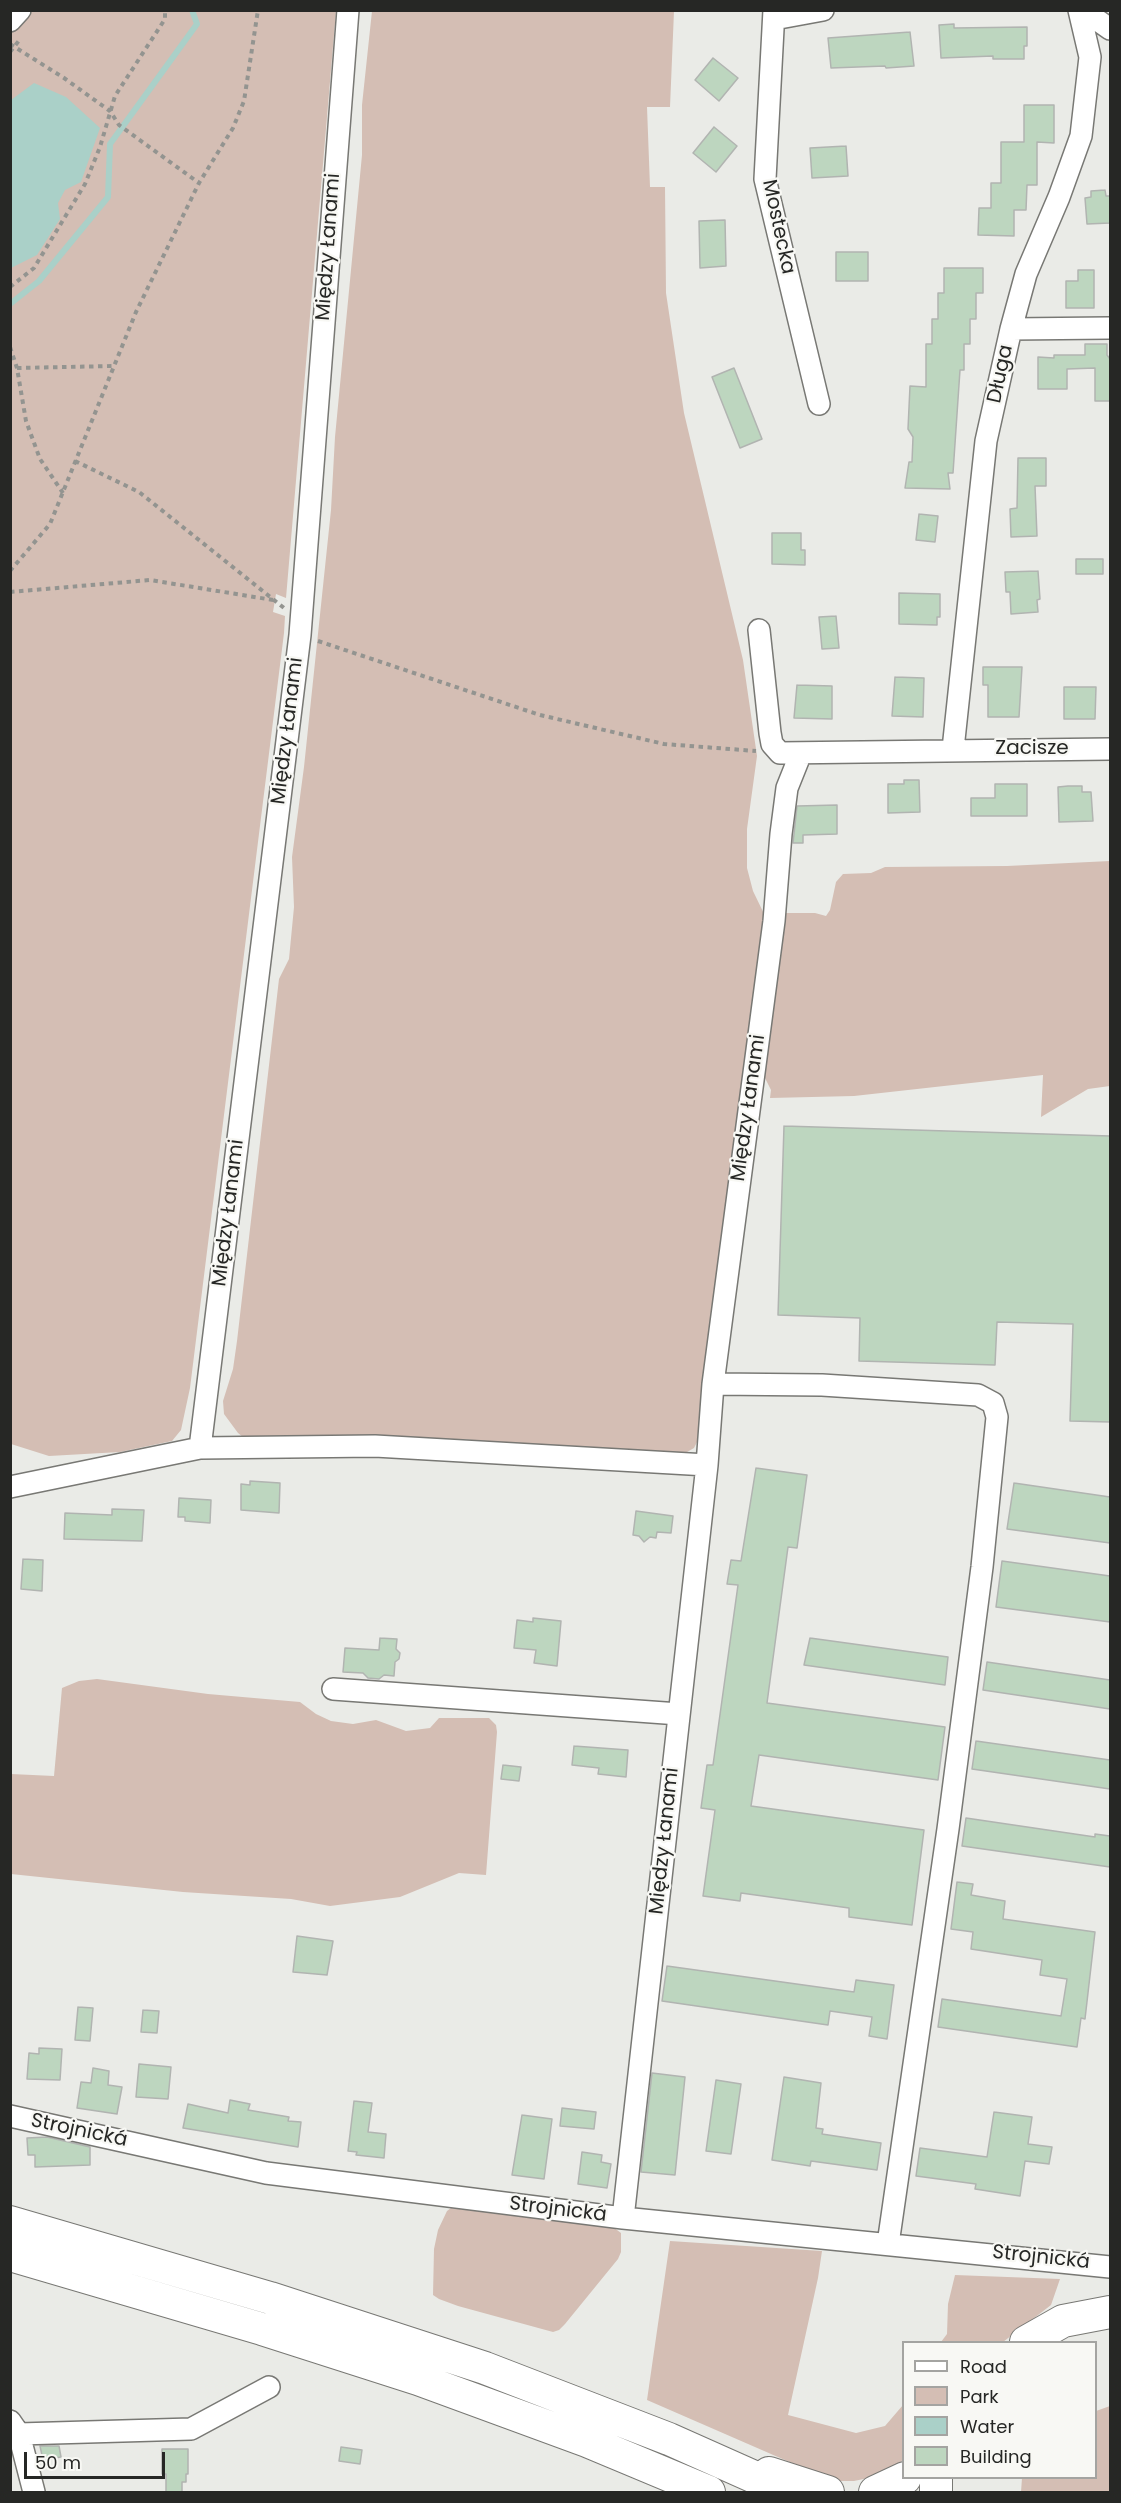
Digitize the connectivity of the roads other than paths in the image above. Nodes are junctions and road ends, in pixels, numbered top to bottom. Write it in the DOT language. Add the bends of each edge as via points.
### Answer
graph roads {
  1 [pos="20,10"];
  2 [pos="348,10"];
  3 [pos="823,10"];
  4 [pos="1079,10"];
  5 [pos="1083,10"];
  6 [pos="774,15"];
  7 [pos="10,21"];
  8 [pos="1110,29"];
  9 [pos="1110,328"];
  10 [pos="1011,329"];
  11 [pos="819,404"];
  12 [pos="759,630"];
  13 [pos="953,749"];
  14 [pos="1110,749"];
  15 [pos="791,753"];
  16 [pos="713,1384"];
  17 [pos="200,1448"];
  18 [pos="707,1465"];
  19 [pos="10,1487"];
  20 [pos="333,1689"];
  21 [pos="679,1714"];
  22 [pos="10,2116"];
  23 [pos="623,2218"];
  24 [pos="10,2222"];
  25 [pos="888,2244"];
  26 [pos="10,2255"];
  27 [pos="1110,2267"];
  28 [pos="1110,2312"];
  29 [pos="1029,2341"];
  30 [pos="269,2387"];
  31 [pos="15,2428"];
  32 [pos="669,2439"];
  33 [pos="587,2441"];
  34 [pos="903,2479"];
  35 [pos="34,2493"];
  36 [pos="675,2493"];
  37 [pos="709,2493"];
  38 [pos="788,2493"];
  39 [pos="828,2493"];
  40 [pos="875,2493"];
  1 -- 7 [label="street"];
  2 -- 17 [label="street, Między Łanami" via="300,628"];
  3 -- 6 [label="street"];
  4 -- 10 [label="street, Długa" via="1090,57 1081,136 1026,274"];
  5 -- 8 [label="street"];
  6 -- 11 [label="street, Mostecka" via="765,179"];
  9 -- 10 [label="street"];
  10 -- 13 [label="street, Długa" via="986,441"];
  12 -- 15 [label="street" via="772,744"];
  13 -- 14 [label="street, Zacisze"];
  13 -- 15 [label="street"];
  15 -- 16 [label="street, Między Łanami" via="774,921"];
  16 -- 18 [label="street, Między Łanami"];
  16 -- 25 [label="street" via="822,1385 978,1395 993,1403 997,1417 948,1829"];
  17 -- 18 [label="street" via="375,1446"];
  17 -- 19 [label="street"];
  18 -- 21 [label="street, Między Łanami"];
  20 -- 21 [label="street"];
  21 -- 23 [label="street, Między Łanami"];
  22 -- 23 [label="street, Strojnická" via="266,2173"];
  23 -- 25 [label="street, Strojnická"];
  24 -- 32 [label="highway" via="389,2336 495,2371"];
  25 -- 27 [label="street, Strojnická"];
  26 -- 33 [label="highway" via="323,2348"];
  28 -- 29 [label="highway" via="1063,2321"];
  30 -- 31 [label="street" via="191,2429"];
  31 -- 35 [label="street"];
  32 -- 38 [label="highway"];
  32 -- 39 [label="highway"];
  33 -- 36 [label="highway"];
  33 -- 37 [label="highway"];
  34 -- 40 [label="highway"];
}
